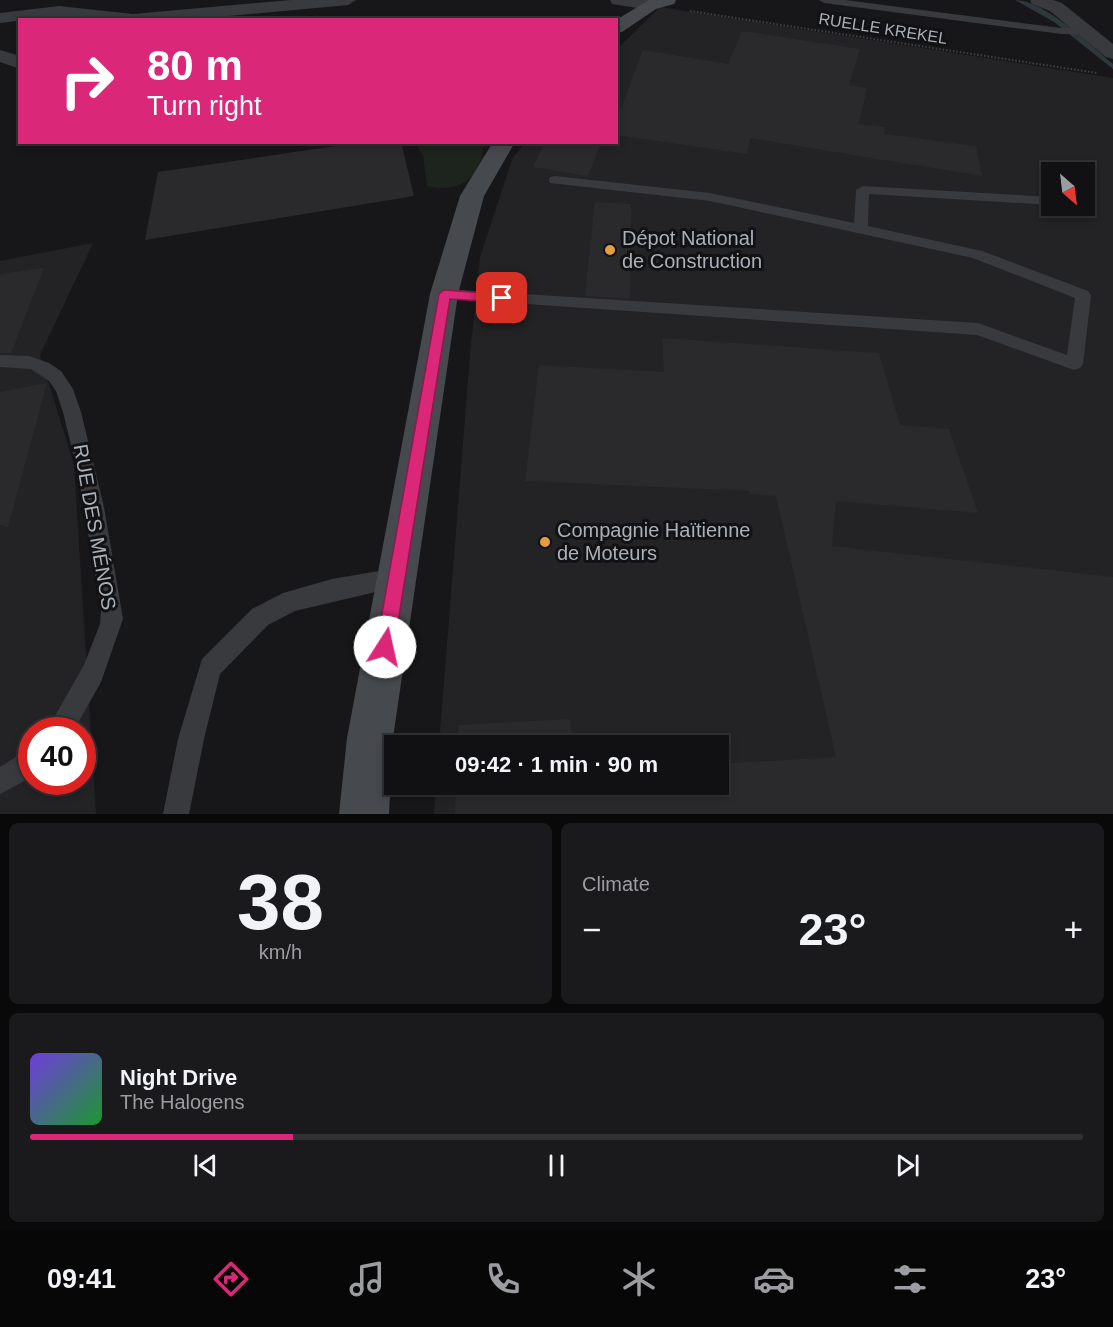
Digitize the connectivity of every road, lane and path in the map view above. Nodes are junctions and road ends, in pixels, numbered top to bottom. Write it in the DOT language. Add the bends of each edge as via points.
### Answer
graph roads {
  1 [pos="348,0"];
  2 [pos="618,0"];
  3 [pos="668,0"];
  4 [pos="824,0"];
  5 [pos="1038,0"];
  6 [pos="650,5"];
  7 [pos="0,18"];
  8 [pos="106,18"];
  9 [pos="146,18"];
  10 [pos="618,27"];
  11 [pos="1082,31"];
  12 [pos="18,49"];
  13 [pos="1113,53"];
  14 [pos="0,55"];
  15 [pos="18,62"];
  16 [pos="1101,74"];
  17 [pos="503,144"];
  18 [pos="555,180"];
  19 [pos="1041,200"];
  20 [pos="861,228"];
  21 [pos="444,294"];
  22 [pos="0,361"];
  23 [pos="397,578"];
  24 [pos="69,717"];
  25 [pos="18,771"];
  26 [pos="0,781"];
  27 [pos="176,814"];
  28 [pos="364,814"];
  1 -- 9 [label="street"];
  2 -- 6 [label="street"];
  3 -- 6 [label="street"];
  4 -- 11 [label="lane"];
  5 -- 11 [label="street" via="1056,7"];
  6 -- 10 [label="street"];
  6 -- 16 [label="path, RUELLE KREKEL"];
  7 -- 8 [label="street" via="59,10"];
  11 -- 13 [label="street"];
  12 -- 14 [label="street"];
  14 -- 15 [label="street"];
  17 -- 21 [label="street" via="472,196"];
  18 -- 20 [label="lane" via="710,197"];
  19 -- 20 [label="lane" via="863,190"];
  20 -- 21 [label="lane" via="977,254 1083,295 1074,364 978,328"];
  21 -- 23 [label="street"];
  22 -- 24 [label="lane, RUE DES MÉNOS" via="25,360 57,377 78,432 98,525 112,619 85,692"];
  23 -- 27 [label="lane" via="291,601 260,617 210,667"];
  23 -- 28 [label="street" via="370,738"];
  25 -- 26 [label="lane"];
}
